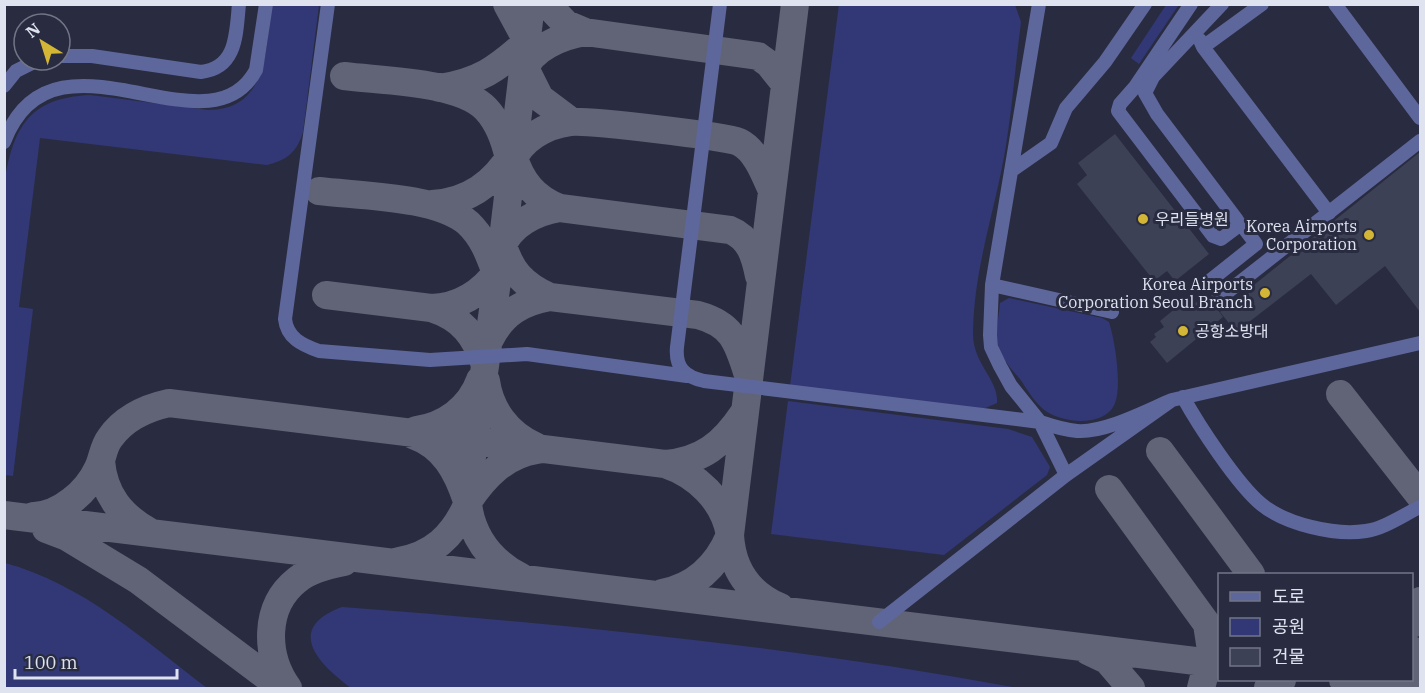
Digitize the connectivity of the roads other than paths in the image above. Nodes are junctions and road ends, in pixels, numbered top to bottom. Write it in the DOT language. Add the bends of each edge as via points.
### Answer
graph roads {
  1 [pos="239,4"];
  2 [pos="266,4"];
  3 [pos="328,4"];
  4 [pos="720,4"];
  5 [pos="1039,4"];
  6 [pos="1145,4"];
  7 [pos="1222,4"];
  8 [pos="1335,4"];
  9 [pos="1254,6"];
  10 [pos="1189,8"];
  11 [pos="1195,30"];
  12 [pos="1203,47"];
  13 [pos="72,56"];
  14 [pos="15,72"];
  15 [pos="4,86"];
  16 [pos="1420,118"];
  17 [pos="1420,141"];
  18 [pos="4,142"];
  19 [pos="1011,171"];
  20 [pos="1329,213"];
  21 [pos="1239,222"];
  22 [pos="1256,244"];
  23 [pos="1269,259"];
  24 [pos="1208,283"];
  25 [pos="992,285"];
  26 [pos="1216,301"];
  27 [pos="1112,312"];
  28 [pos="1420,343"];
  29 [pos="687,376"];
  30 [pos="1178,399"];
  31 [pos="1040,422"];
  32 [pos="1066,475"];
  33 [pos="1420,507"];
  34 [pos="879,622"];
  1 -- 13 [label="street" via="235,41 222,65 214,71"];
  2 -- 18 [label="street" via="256,70 234,94 196,100 83,85 60,87 49,90 28,106"];
  3 -- 29 [label="street" via="285,319 297,342 319,351 430,360 527,354"];
  4 -- 29 [label="street" via="677,347 677,362"];
  5 -- 19 [label="street"];
  6 -- 19 [label="street" via="1105,62 1066,108 1051,143"];
  7 -- 11 [label="street"];
  8 -- 16 [label="street"];
  9 -- 12 [label="street"];
  10 -- 11 [label="street"];
  10 -- 21 [label="street" via="1118,111 1216,239"];
  11 -- 12 [label="street"];
  11 -- 21 [label="street" via="1153,77 1146,98"];
  12 -- 20 [label="street"];
  14 -- 15 [label="street"];
  17 -- 20 [label="street"];
  19 -- 25 [label="street"];
  20 -- 23 [label="street"];
  21 -- 22 [label="street"];
  22 -- 23 [label="street"];
  22 -- 24 [label="street"];
  23 -- 26 [label="street"];
  25 -- 27 [label="street"];
  25 -- 31 [label="street" via="991,347 1011,386"];
  28 -- 30 [label="street"];
  29 -- 31 [label="street"];
  30 -- 31 [label="street" via="1088,431"];
  30 -- 32 [label="street"];
  30 -- 33 [label="street" via="1253,496 1276,514 1356,532"];
  31 -- 32 [label="street"];
  32 -- 34 [label="street"];
}
